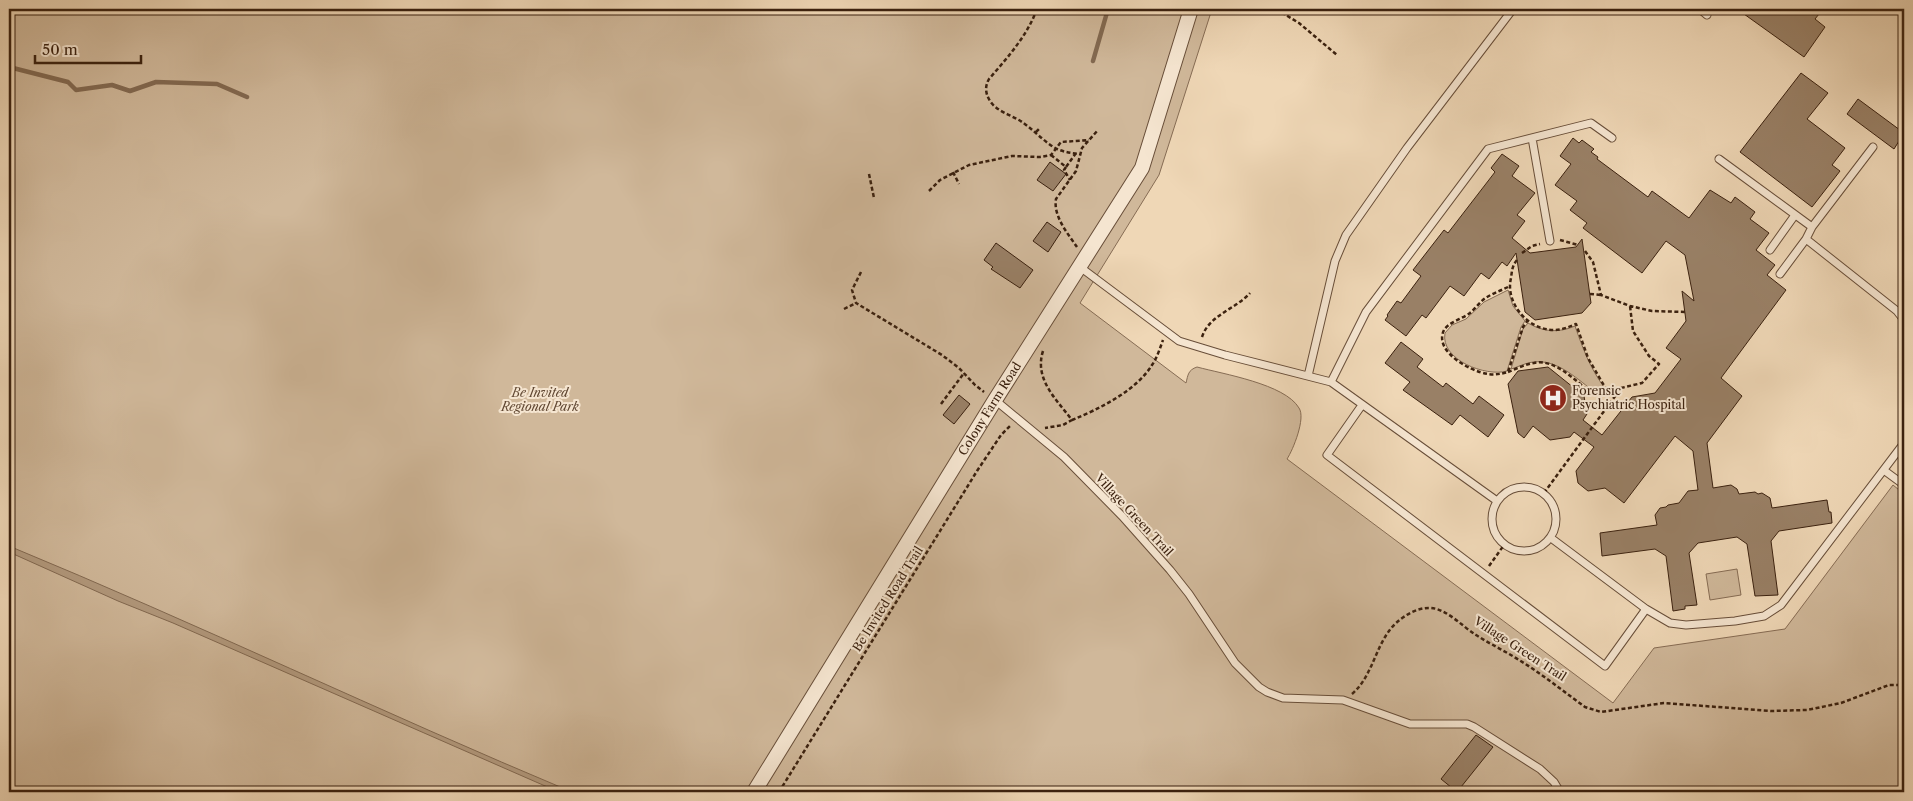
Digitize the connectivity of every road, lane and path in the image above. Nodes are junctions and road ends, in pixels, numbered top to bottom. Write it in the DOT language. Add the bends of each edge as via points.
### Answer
graph roads {
  1 [pos="1037,9"];
  2 [pos="1191,9"];
  3 [pos="1276,9"];
  4 [pos="1513,9"];
  5 [pos="1700,9"];
  6 [pos="1707,14"];
  7 [pos="1336,55"];
  8 [pos="1016,118"];
  9 [pos="1013,123"];
  10 [pos="1040,128"];
  11 [pos="1098,130"];
  12 [pos="1036,132"];
  13 [pos="1532,138"];
  14 [pos="1612,138"];
  15 [pos="1090,140"];
  16 [pos="1872,147"];
  17 [pos="1055,148"];
  18 [pos="1078,154"];
  19 [pos="1051,155"];
  20 [pos="1720,159"];
  21 [pos="1066,167"];
  22 [pos="953,172"];
  23 [pos="869,174"];
  24 [pos="1070,180"];
  25 [pos="959,184"];
  26 [pos="930,191"];
  27 [pos="874,198"];
  28 [pos="1795,215"];
  29 [pos="1812,227"];
  30 [pos="1806,239"];
  31 [pos="1550,241"];
  32 [pos="1770,250"];
  33 [pos="1081,251"];
  34 [pos="1585,251"];
  35 [pos="1517,260"];
  36 [pos="1080,267"];
  37 [pos="861,272"];
  38 [pos="1780,274"];
  39 [pos="1508,287"];
  40 [pos="1250,294"];
  41 [pos="1590,294"];
  42 [pos="1601,295"];
  43 [pos="856,304"];
  44 [pos="1630,306"];
  45 [pos="844,309"];
  46 [pos="1685,312"];
  47 [pos="1528,320"];
  48 [pos="1904,320"];
  49 [pos="1167,332"];
  50 [pos="1045,347"];
  51 [pos="1199,347"];
  52 [pos="1508,372"];
  53 [pos="964,373"];
  54 [pos="1308,376"];
  55 [pos="1331,382"];
  56 [pos="1621,388"];
  57 [pos="1606,389"];
  58 [pos="995,400"];
  59 [pos="941,404"];
  60 [pos="1362,405"];
  61 [pos="1018,419"];
  62 [pos="1072,420"];
  63 [pos="1033,431"];
  64 [pos="1904,444"];
  65 [pos="1884,471"];
  66 [pos="1904,485"];
  67 [pos="1544,493"];
  68 [pos="1497,501"];
  69 [pos="1551,538"];
  70 [pos="1504,545"];
  71 [pos="1483,574"];
  72 [pos="1646,609"];
  73 [pos="1904,685"];
  74 [pos="1343,700"];
  75 [pos="754,792"];
  76 [pos="778,792"];
  77 [pos="1560,792"];
  1 -- 8 [label="path" via="1022,37 985,88 992,104"];
  2 -- 36 [label="street, Colony Farm Road" via="1142,168"];
  3 -- 7 [label="path" via="1299,23"];
  4 -- 54 [label="lane" via="1407,148 1346,235 1335,261"];
  5 -- 6 [label="lane"];
  8 -- 9 [label="path"];
  8 -- 12 [label="path"];
  10 -- 12 [label="path"];
  11 -- 15 [label="path"];
  12 -- 17 [label="path"];
  13 -- 14 [label="lane" via="1592,123"];
  13 -- 31 [label="lane"];
  13 -- 55 [label="lane" via="1488,149 1366,312"];
  15 -- 17 [label="path" via="1067,141"];
  15 -- 18 [label="path"];
  16 -- 29 [label="lane"];
  17 -- 18 [label="path"];
  17 -- 19 [label="path"];
  18 -- 21 [label="path"];
  18 -- 24 [label="path" via="1078,166"];
  19 -- 21 [label="path"];
  19 -- 22 [label="path" via="1012,156 969,165"];
  20 -- 28 [label="lane"];
  21 -- 24 [label="path" via="1064,170"];
  22 -- 25 [label="path"];
  22 -- 26 [label="path"];
  23 -- 27 [label="path"];
  24 -- 33 [label="path" via="1056,199 1056,208 1070,238"];
  28 -- 29 [label="lane"];
  28 -- 32 [label="lane"];
  29 -- 30 [label="lane"];
  30 -- 38 [label="lane"];
  30 -- 48 [label="lane"];
  34 -- 42 [label="path" via="1593,262"];
  35 -- 39 [label="path"];
  36 -- 49 [label="lane"];
  36 -- 58 [label="street, Colony Farm Road"];
  37 -- 43 [label="path" via="852,290"];
  39 -- 47 [label="path" via="1518,311"];
  39 -- 52 [label="path" via="1484,299 1472,312 1445,328 1443,335 1443,344 1458,362 1489,374"];
  40 -- 51 [label="path" via="1211,322"];
  41 -- 42 [label="path"];
  42 -- 44 [label="path"];
  43 -- 45 [label="path"];
  43 -- 53 [label="path" via="942,355"];
  44 -- 46 [label="path" via="1652,312"];
  44 -- 56 [label="path" via="1633,331 1659,364 1642,383"];
  47 -- 52 [label="path"];
  47 -- 57 [label="path" via="1553,330 1576,324 1588,358"];
  49 -- 51 [label="lane"];
  49 -- 62 [label="path" via="1153,365 1142,378 1098,409"];
  50 -- 62 [label="path" via="1041,374"];
  51 -- 54 [label="lane"];
  52 -- 57 [label="path" via="1535,362 1546,363 1591,393"];
  53 -- 58 [label="path"];
  53 -- 59 [label="path"];
  54 -- 55 [label="lane"];
  55 -- 60 [label="lane"];
  56 -- 57 [label="path"];
  56 -- 67 [label="path"];
  58 -- 61 [label="lane, Village Green Trail"];
  58 -- 75 [label="street, Colony Farm Road"];
  60 -- 68 [label="lane"];
  60 -- 71 [label="lane" via="1327,455"];
  61 -- 63 [label="lane, Village Green Trail"];
  61 -- 76 [label="path, Be Invited Road Trail" via="1001,435 977,471"];
  62 -- 63 [label="path"];
  63 -- 74 [label="lane, Village Green Trail" via="1096,489 1170,570 1251,681 1284,698"];
  64 -- 65 [label="lane"];
  65 -- 66 [label="lane"];
  65 -- 72 [label="lane" via="1781,605 1764,616 1686,625 1670,623"];
  67 -- 68 [label="lane" via="1531,487 1520,487 1509,490"];
  67 -- 69 [label="lane" via="1556,512 1557,523"];
  68 -- 70 [label="lane" via="1492,527"];
  69 -- 70 [label="lane" via="1540,548 1524,552"];
  69 -- 72 [label="lane"];
  70 -- 71 [label="path"];
  71 -- 72 [label="lane" via="1605,666"];
  73 -- 74 [label="path, Village Green Trail" via="1888,686 1841,703 1807,710 1771,711 1664,703 1596,712 1445,614 1425,608 1405,616 1394,625 1362,684"];
  74 -- 77 [label="lane, Village Green Trail" via="1410,724 1474,726 1548,775"];
}
